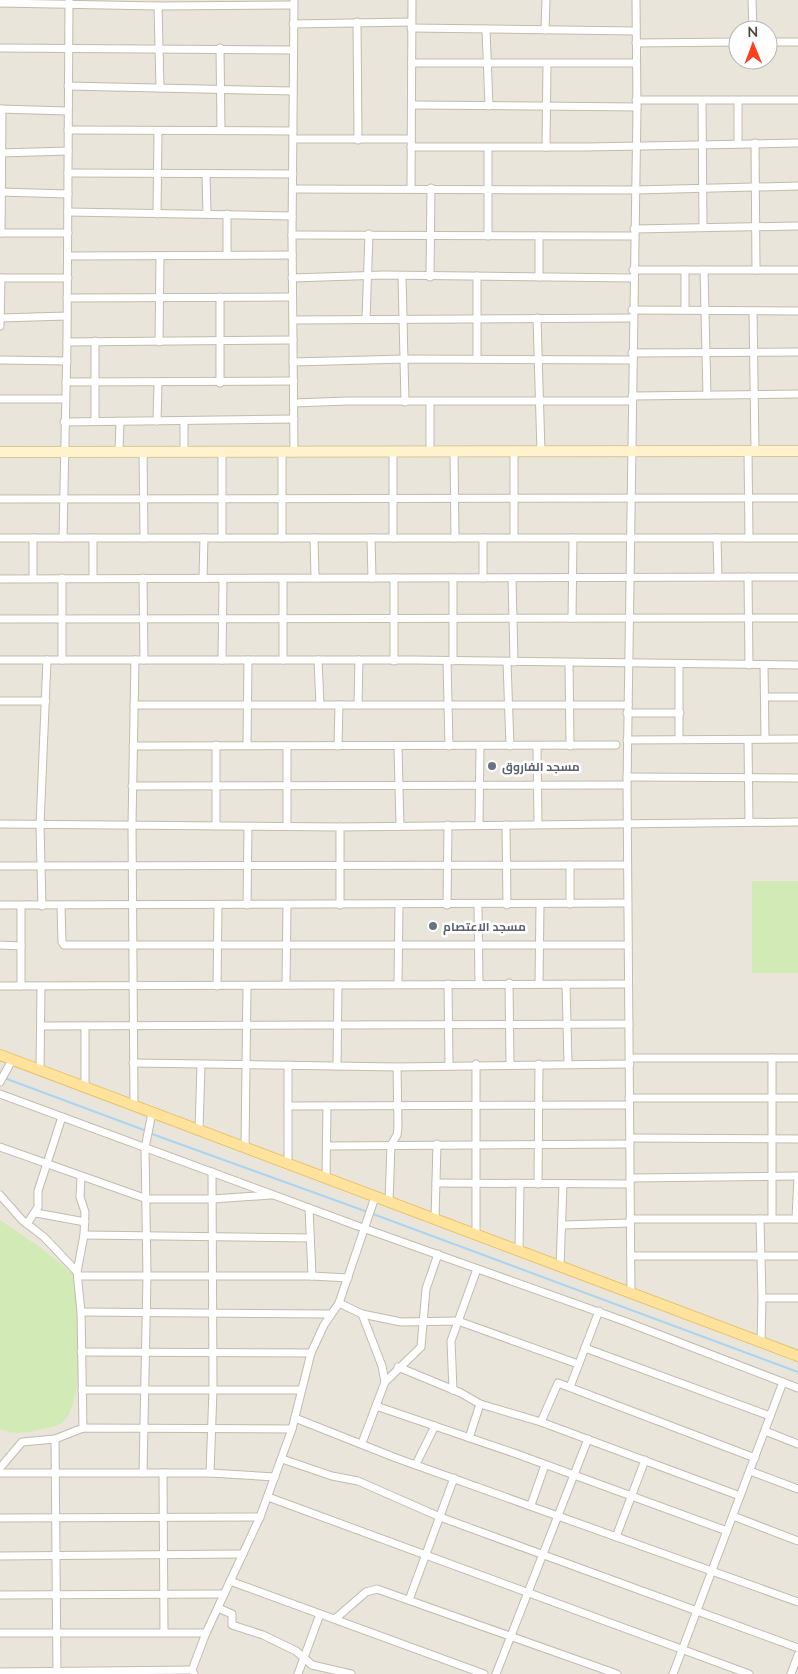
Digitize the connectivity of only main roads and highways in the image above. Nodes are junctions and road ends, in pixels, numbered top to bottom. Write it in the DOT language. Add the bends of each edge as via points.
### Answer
graph roads {
  1 [pos="0,1055"];
  2 [pos="798,1356"];
  1 -- 2 [label="main road"];
}
